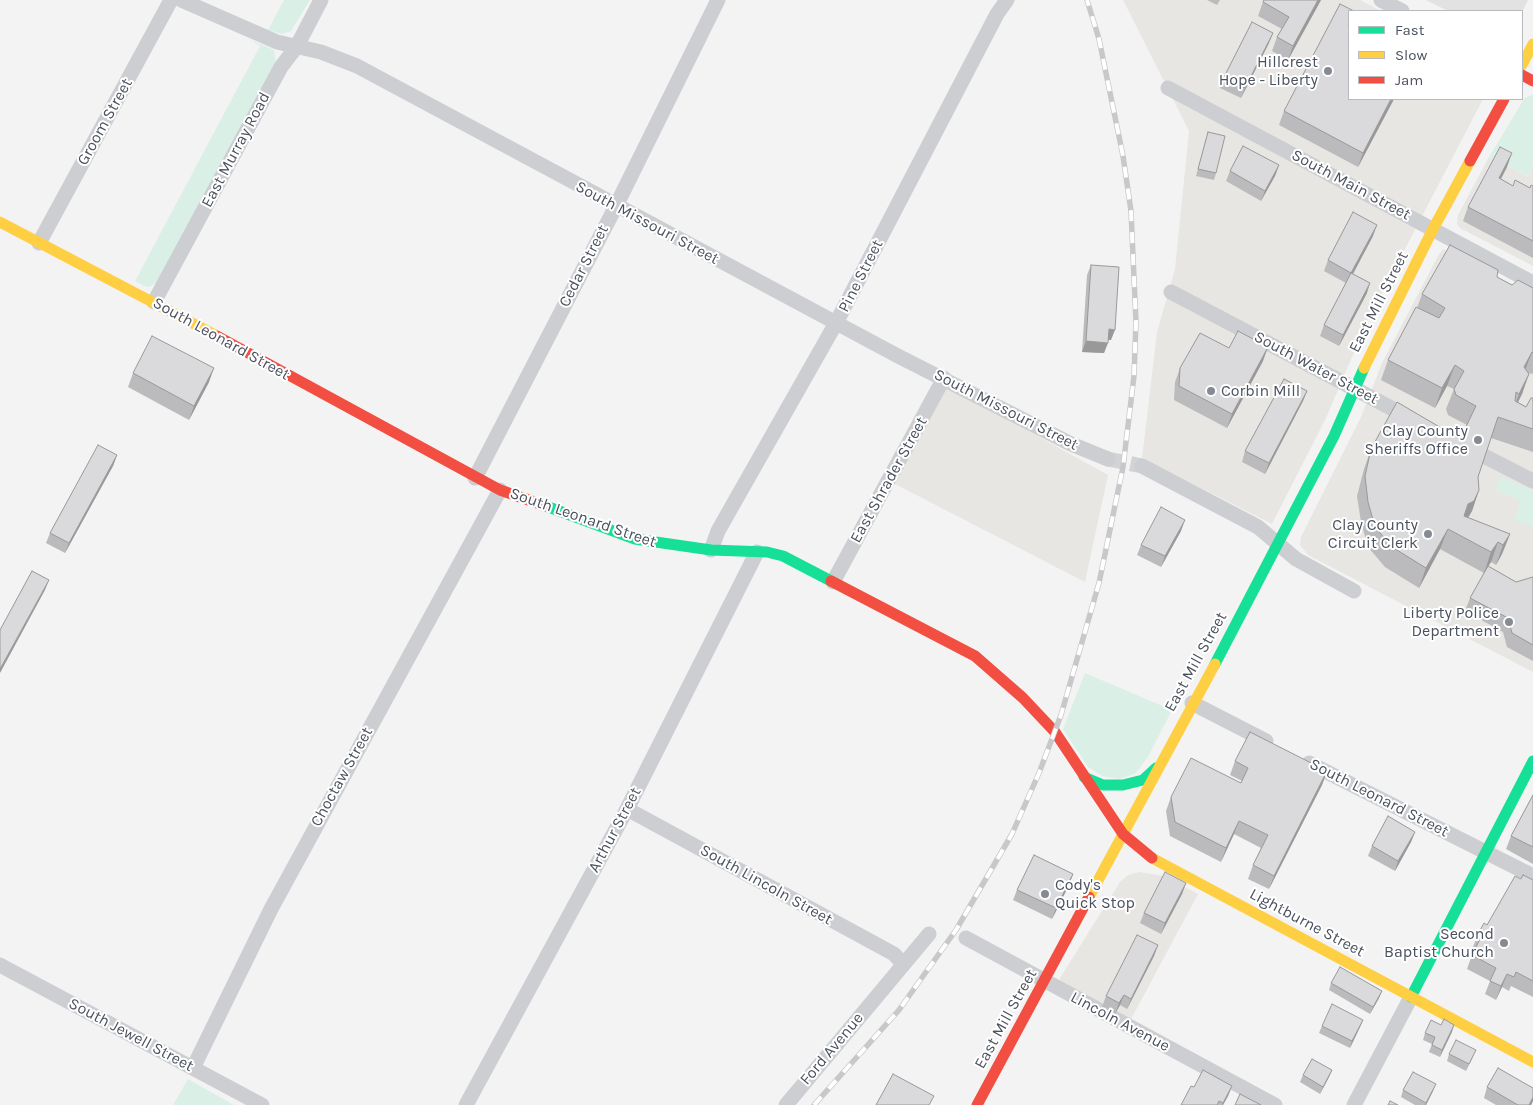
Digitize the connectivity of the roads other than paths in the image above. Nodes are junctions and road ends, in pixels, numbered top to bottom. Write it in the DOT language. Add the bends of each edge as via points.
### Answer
graph roads {
  1 [pos="171,0"];
  2 [pos="181,0"];
  3 [pos="321,0"];
  4 [pos="718,0"];
  5 [pos="1007,0"];
  6 [pos="1381,0"];
  7 [pos="1400,10"];
  8 [pos="1533,44"];
  9 [pos="297,46"];
  10 [pos="1523,63"];
  11 [pos="1168,88"];
  12 [pos="1503,100"];
  13 [pos="616,206"];
  14 [pos="0,222"];
  15 [pos="1433,229"];
  16 [pos="39,243"];
  17 [pos="1533,283"];
  18 [pos="1171,292"];
  19 [pos="154,302"];
  20 [pos="836,323"];
  21 [pos="944,378"];
  22 [pos="1355,389"];
  23 [pos="1420,422"];
  24 [pos="1484,456"];
  25 [pos="1108,459"];
  26 [pos="1142,466"];
  27 [pos="475,478"];
  28 [pos="1533,481"];
  29 [pos="500,490"];
  30 [pos="1278,546"];
  31 [pos="711,550"];
  32 [pos="757,552"];
  33 [pos="833,582"];
  34 [pos="1354,591"];
  35 [pos="1192,703"];
  36 [pos="1283,749"];
  37 [pos="1300,758"];
  38 [pos="1533,761"];
  39 [pos="1158,767"];
  40 [pos="1084,777"];
  41 [pos="627,809"];
  42 [pos="1123,834"];
  43 [pos="1486,852"];
  44 [pos="1533,876"];
  45 [pos="929,934"];
  46 [pos="966,938"];
  47 [pos="904,964"];
  48 [pos="0,965"];
  49 [pos="1045,982"];
  50 [pos="1411,997"];
  51 [pos="1533,1062"];
  52 [pos="193,1068"];
  53 [pos="262,1105"];
  54 [pos="466,1105"];
  55 [pos="786,1105"];
  56 [pos="977,1105"];
  57 [pos="1275,1105"];
  58 [pos="1354,1105"];
  1 -- 16 [label="street, Groom Street"];
  2 -- 9 [label="street, South Missouri Street" via="233,25"];
  3 -- 9 [label="street, East Murray Road"];
  4 -- 13 [label="street, Cedar Street"];
  5 -- 20 [label="street, Pine Street"];
  6 -- 7 [label="street"];
  8 -- 10 [label="main road"];
  9 -- 13 [label="street, South Missouri Street" via="357,66"];
  9 -- 19 [label="street, East Murray Road" via="281,67"];
  11 -- 15 [label="street, South Main Street"];
  12 -- 15 [label="main road, East Mill Street"];
  13 -- 20 [label="street, South Missouri Street"];
  13 -- 27 [label="street, Cedar Street"];
  14 -- 16 [label="main road, South Leonard Street"];
  15 -- 17 [label="street, South Main Street"];
  15 -- 22 [label="main road, East Mill Street"];
  16 -- 19 [label="main road, South Leonard Street"];
  18 -- 22 [label="street, South Water Street"];
  19 -- 27 [label="main road, South Leonard Street"];
  20 -- 21 [label="street, South Missouri Street"];
  20 -- 31 [label="street, Pine Street" via="718,530"];
  21 -- 25 [label="street, South Missouri Street" via="1071,444"];
  21 -- 33 [label="street, East Shrader Street"];
  22 -- 23 [label="street, South Water Street"];
  22 -- 30 [label="main road, East Mill Street"];
  24 -- 28 [label="street"];
  26 -- 30 [label="street" via="1258,527"];
  27 -- 29 [label="main road, South Leonard Street"];
  29 -- 31 [label="main road, South Leonard Street" via="635,539"];
  29 -- 52 [label="street, Choctaw Street" via="271,909"];
  30 -- 34 [label="street"];
  30 -- 35 [label="main road, East Mill Street"];
  31 -- 32 [label="main road, South Leonard Street"];
  32 -- 33 [label="main road, South Leonard Street" via="782,556"];
  32 -- 41 [label="street, Arthur Street"];
  33 -- 40 [label="main road, South Leonard Street" via="975,656 1023,698 1055,732"];
  35 -- 36 [label="street"];
  35 -- 39 [label="main road, East Mill Street"];
  37 -- 43 [label="street, South Leonard Street"];
  38 -- 43 [label="main road"];
  39 -- 40 [label="main road" via="1143,780 1123,785 1103,785"];
  39 -- 42 [label="main road, East Mill Street"];
  40 -- 42 [label="main road, South Leonard Street"];
  41 -- 47 [label="street, South Lincoln Street" via="894,954"];
  41 -- 54 [label="street, Arthur Street"];
  42 -- 49 [label="main road, East Mill Street"];
  42 -- 50 [label="main road, Lightburne Street" via="1152,858"];
  43 -- 44 [label="street, South Leonard Street"];
  43 -- 50 [label="main road"];
  45 -- 47 [label="street, Ford Avenue"];
  46 -- 49 [label="street, Lincoln Avenue"];
  47 -- 55 [label="street, Ford Avenue"];
  48 -- 52 [label="street, South Jewell Street"];
  49 -- 56 [label="main road, East Mill Street"];
  49 -- 57 [label="street, Lincoln Avenue"];
  50 -- 51 [label="main road, Lightburne Street"];
  50 -- 58 [label="street"];
  52 -- 53 [label="street, South Jewell Street"];
}
